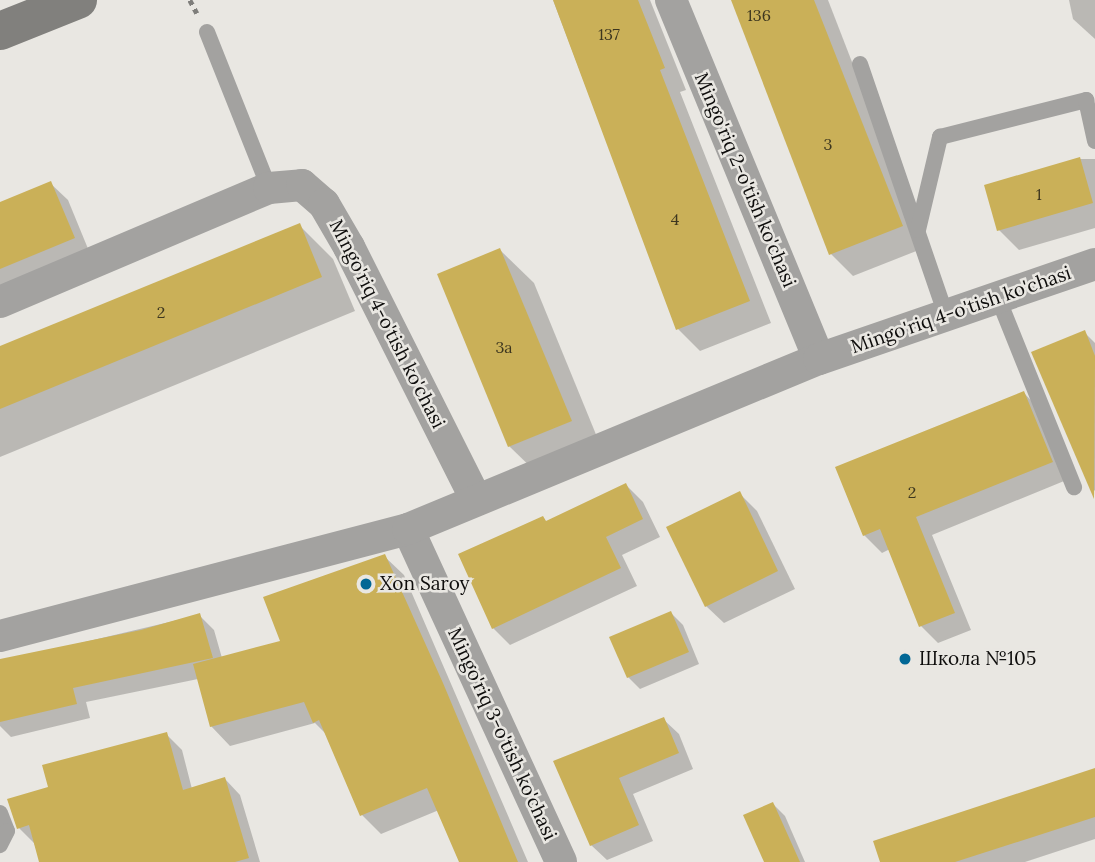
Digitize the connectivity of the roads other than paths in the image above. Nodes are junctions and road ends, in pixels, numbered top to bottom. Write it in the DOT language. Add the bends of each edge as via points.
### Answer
graph roads {
  1 [pos="78,0"];
  2 [pos="671,0"];
  3 [pos="0,31"];
  4 [pos="207,32"];
  5 [pos="860,64"];
  6 [pos="1095,141"];
  7 [pos="269,188"];
  8 [pos="918,230"];
  9 [pos="1095,264"];
  10 [pos="998,298"];
  11 [pos="0,302"];
  12 [pos="946,315"];
  13 [pos="819,359"];
  14 [pos="1073,487"];
  15 [pos="477,499"];
  16 [pos="408,529"];
  17 [pos="0,636"];
  18 [pos="0,813"];
  19 [pos="0,845"];
  20 [pos="561,862"];
  1 -- 3 [label="main road"];
  2 -- 13 [label="street, Mingo'riq 2-o'tish ko'chasi"];
  4 -- 7 [label="lane"];
  5 -- 8 [label="lane"];
  6 -- 8 [label="lane" via="1086,100 940,137"];
  7 -- 11 [label="street, Mingo'riq 4-o'tish ko'chasi"];
  7 -- 15 [label="street, Mingo'riq 4-o'tish ko'chasi" via="302,185 324,204"];
  8 -- 12 [label="lane"];
  9 -- 10 [label="street, Mingo'riq 4-o'tish ko'chasi"];
  10 -- 12 [label="street, Mingo'riq 4-o'tish ko'chasi"];
  10 -- 14 [label="lane"];
  12 -- 13 [label="street, Mingo'riq 4-o'tish ko'chasi"];
  13 -- 15 [label="street, Mingo'riq 4-o'tish ko'chasi"];
  15 -- 16 [label="street, Mingo'riq 4-o'tish ko'chasi"];
  16 -- 17 [label="street, Mingo'riq 4-o'tish ko'chasi"];
  16 -- 20 [label="street, Mingo'riq 3-o'tish ko'chasi"];
  18 -- 19 [label="lane" via="7,831"];
}
